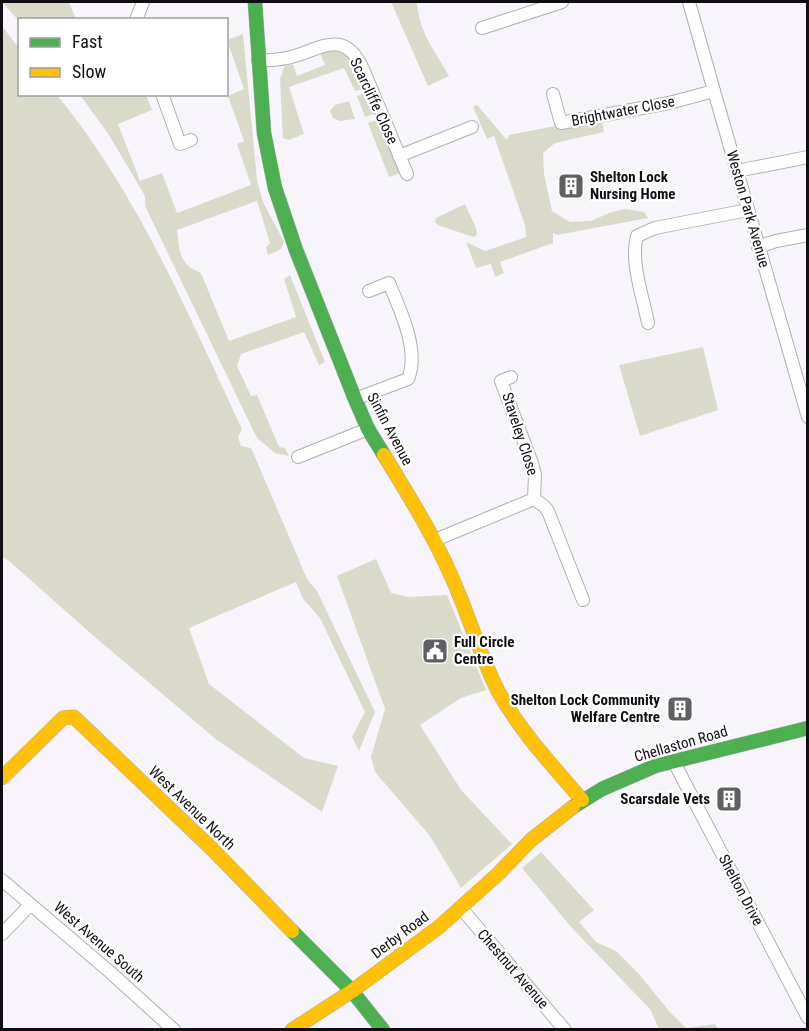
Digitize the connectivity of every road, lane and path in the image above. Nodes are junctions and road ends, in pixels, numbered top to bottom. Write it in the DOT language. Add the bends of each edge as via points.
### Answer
graph roads {
  1 [pos="143,2"];
  2 [pos="255,2"];
  3 [pos="562,2"];
  4 [pos="689,2"];
  5 [pos="137,18"];
  6 [pos="482,28"];
  7 [pos="258,61"];
  8 [pos="714,91"];
  9 [pos="553,94"];
  10 [pos="163,96"];
  11 [pos="472,127"];
  12 [pos="191,140"];
  13 [pos="399,156"];
  14 [pos="807,157"];
  15 [pos="738,171"];
  16 [pos="406,174"];
  17 [pos="748,210"];
  18 [pos="807,235"];
  19 [pos="758,247"];
  20 [pos="369,291"];
  21 [pos="648,323"];
  22 [pos="511,377"];
  23 [pos="355,399"];
  24 [pos="807,417"];
  25 [pos="368,429"];
  26 [pos="298,457"];
  27 [pos="534,499"];
  28 [pos="435,540"];
  29 [pos="583,600"];
  30 [pos="807,728"];
  31 [pos="675,761"];
  32 [pos="3,777"];
  33 [pos="582,800"];
  34 [pos="517,856"];
  35 [pos="2,880"];
  36 [pos="30,905"];
  37 [pos="461,908"];
  38 [pos="2,934"];
  39 [pos="352,991"];
  40 [pos="807,1018"];
  41 [pos="174,1029"];
  42 [pos="292,1029"];
  43 [pos="383,1029"];
  44 [pos="565,1029"];
  1 -- 5 [label="street"];
  2 -- 7 [label="street, Sinfin Avenue"];
  3 -- 6 [label="street"];
  4 -- 8 [label="street, Weston Park Avenue"];
  7 -- 13 [label="street, Scarcliffe Close" via="291,57 331,44 349,50 358,58"];
  7 -- 23 [label="street, Sinfin Avenue" via="264,133 275,188"];
  8 -- 9 [label="street, Brightwater Close" via="561,123"];
  8 -- 15 [label="street, Weston Park Avenue"];
  10 -- 12 [label="street" via="180,144"];
  11 -- 13 [label="street"];
  13 -- 16 [label="street, Scarcliffe Close"];
  14 -- 15 [label="street"];
  15 -- 17 [label="street, Weston Park Avenue"];
  17 -- 19 [label="street, Weston Park Avenue"];
  17 -- 21 [label="street" via="656,228 637,236 637,272"];
  18 -- 19 [label="street"];
  19 -- 24 [label="street, Weston Park Avenue"];
  20 -- 23 [label="street" via="389,283 408,334 411,370 408,378"];
  22 -- 27 [label="street, Staveley Close" via="501,381 534,469"];
  23 -- 25 [label="street, Sinfin Avenue"];
  25 -- 26 [label="street"];
  25 -- 28 [label="street, Sinfin Avenue"];
  27 -- 28 [label="street"];
  27 -- 29 [label="street" via="548,511"];
  28 -- 33 [label="street, Sinfin Avenue" via="499,692 539,750"];
  30 -- 31 [label="street, Chellaston Road"];
  31 -- 33 [label="street, Chellaston Road" via="640,771"];
  31 -- 40 [label="street, Shelton Drive"];
  32 -- 39 [label="street, West Avenue North" via="63,718 74,717"];
  33 -- 34 [label="street, Chellaston Road" via="534,837"];
  34 -- 37 [label="street, Derby Road"];
  35 -- 36 [label="street, West Avenue South"];
  36 -- 38 [label="street"];
  36 -- 41 [label="street, West Avenue South"];
  37 -- 39 [label="street, Derby Road"];
  37 -- 44 [label="street, Chestnut Avenue"];
  39 -- 42 [label="street, Derby Road"];
  39 -- 43 [label="street, West Avenue North"];
}
